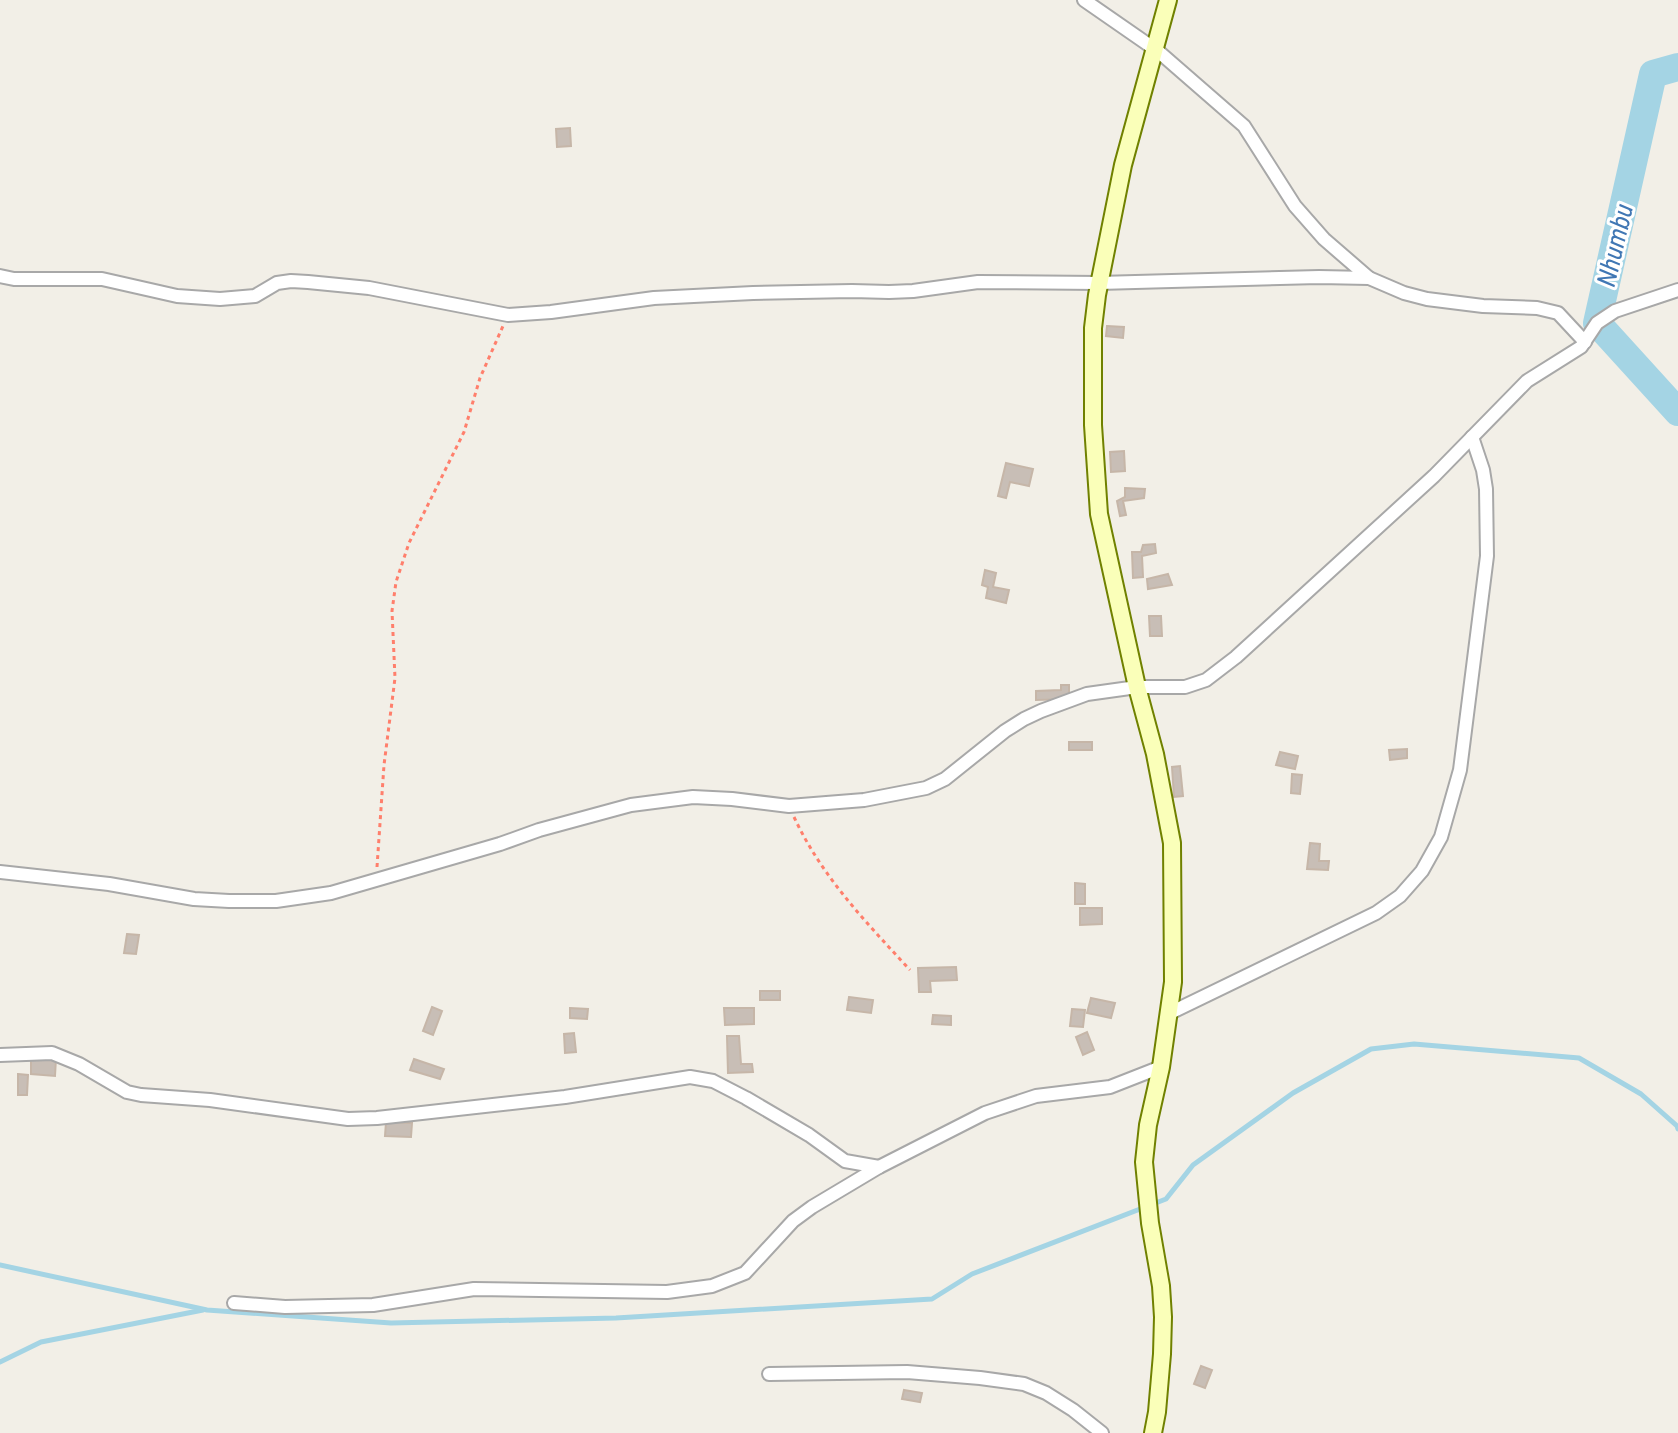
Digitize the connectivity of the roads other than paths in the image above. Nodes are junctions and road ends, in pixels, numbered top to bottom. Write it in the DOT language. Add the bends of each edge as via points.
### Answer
graph roads {
  1 [pos="1084,0"];
  2 [pos="1168,0"];
  3 [pos="1154,49"];
  4 [pos="0,276"];
  5 [pos="1369,278"];
  6 [pos="1099,283"];
  7 [pos="1678,290"];
  8 [pos="1585,342"];
  9 [pos="1472,437"];
  10 [pos="1137,687"];
  11 [pos="0,872"];
  12 [pos="1170,1013"];
  13 [pos="0,1055"];
  14 [pos="1161,1067"];
  15 [pos="879,1167"];
  16 [pos="234,1303"];
  17 [pos="769,1374"];
  18 [pos="1102,1433"];
  19 [pos="1153,1433"];
  1 -- 3 [label="street"];
  2 -- 3 [label="street"];
  3 -- 5 [label="street" via="1244,126 1295,206"];
  3 -- 6 [label="street"];
  4 -- 6 [label="street" via="102,279 177,296 220,299 255,296 277,283 308,282 369,288 508,315 694,295 913,291 978,282"];
  5 -- 6 [label="street"];
  5 -- 8 [label="street" via="1427,299 1558,313"];
  6 -- 10 [label="street" via="1093,328 1099,514"];
  7 -- 8 [label="street" via="1615,311 1597,323"];
  8 -- 9 [label="street" via="1527,381"];
  9 -- 10 [label="street" via="1206,680 1185,687"];
  9 -- 12 [label="street" via="1486,489 1487,556 1460,770 1441,837 1422,871 1376,913"];
  10 -- 11 [label="street" via="1087,694 1024,719 926,788 789,806 693,797 631,805 331,893 276,901 194,899"];
  10 -- 12 [label="street" via="1172,843"];
  12 -- 14 [label="street"];
  13 -- 15 [label="street" via="52,1053 141,1095 348,1119 565,1097 690,1077 713,1081 746,1098 845,1161"];
  14 -- 15 [label="street" via="1110,1087 1010,1103"];
  14 -- 19 [label="street" via="1144,1162 1163,1317"];
  15 -- 16 [label="street" via="793,1221 745,1273 712,1286 667,1292 474,1289 373,1305"];
  17 -- 18 [label="street" via="907,1372 1024,1384 1046,1393"];
}
